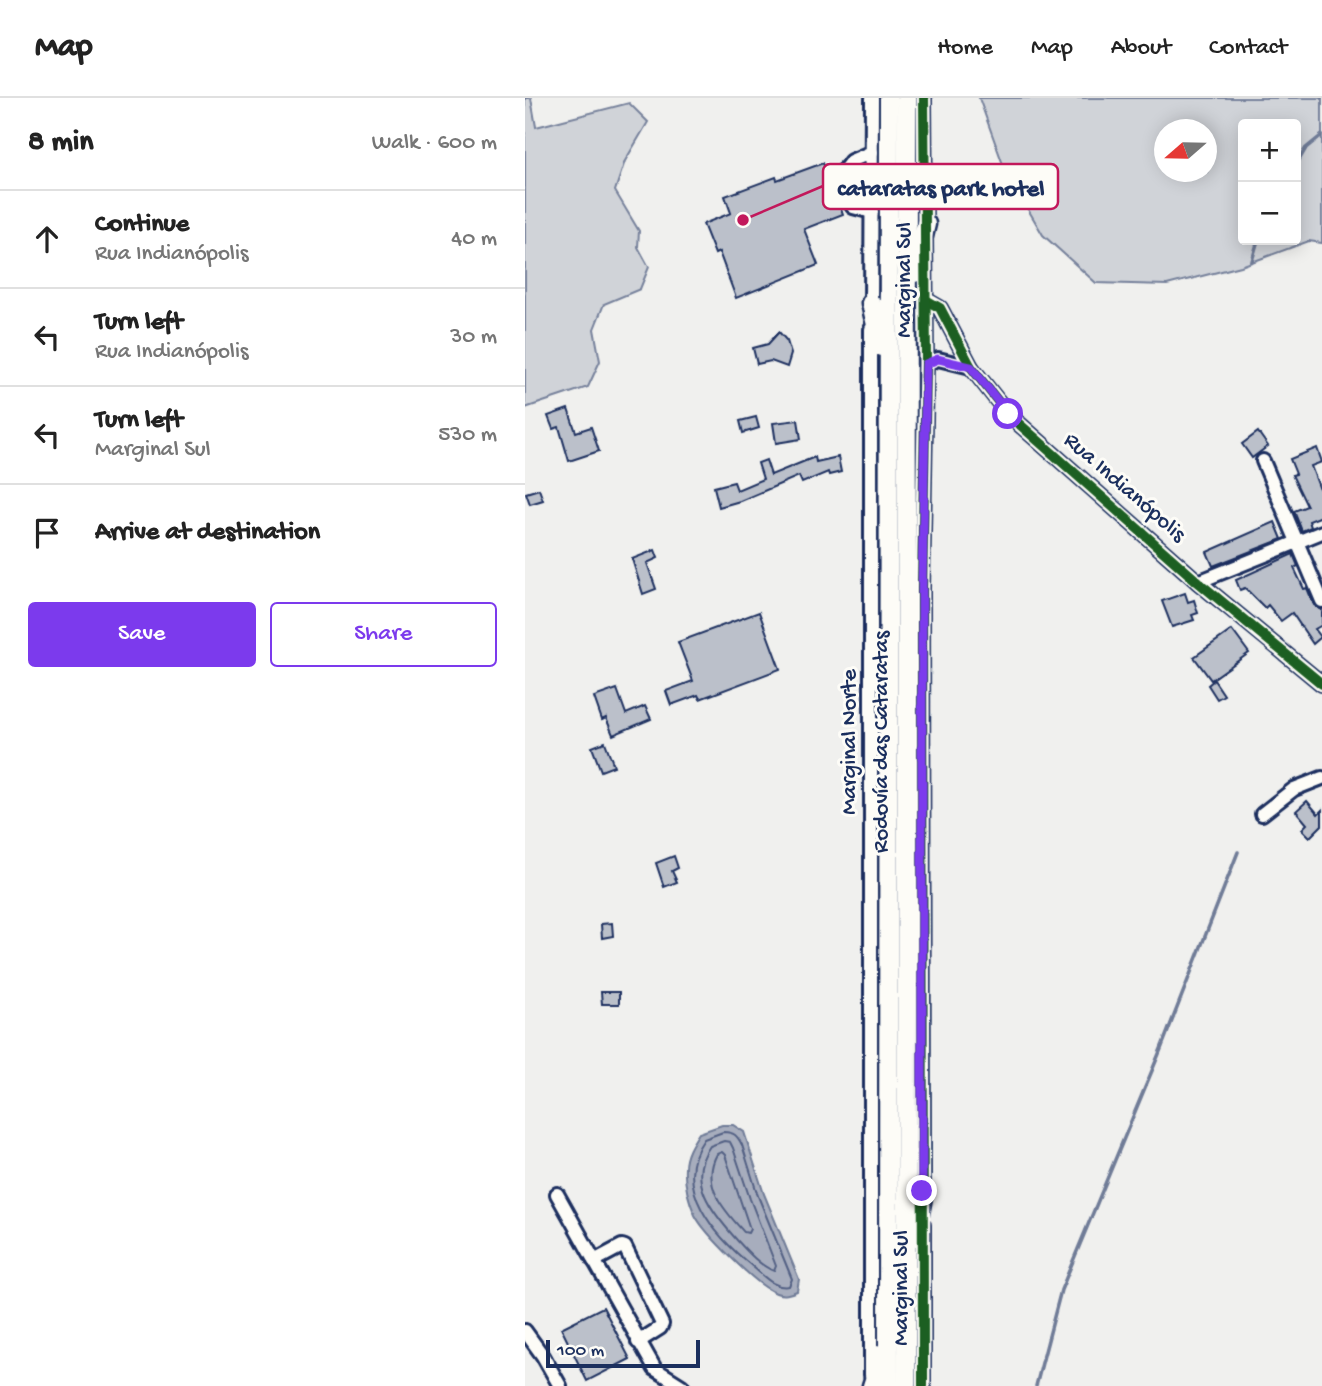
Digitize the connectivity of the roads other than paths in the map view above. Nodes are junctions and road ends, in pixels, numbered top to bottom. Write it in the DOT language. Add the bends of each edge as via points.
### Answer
graph roads {
  1 [pos="872,98"];
  2 [pos="889,98"];
  3 [pos="907,98"];
  4 [pos="924,98"];
  5 [pos="872,152"];
  6 [pos="872,212"];
  7 [pos="926,224"];
  8 [pos="907,300"];
  9 [pos="926,300"];
  10 [pos="871,303"];
  11 [pos="926,364"];
  12 [pos="971,367"];
  13 [pos="888,379"];
  14 [pos="1263,461"];
  15 [pos="1322,532"];
  16 [pos="1297,543"];
  17 [pos="1198,582"];
  18 [pos="1322,601"];
  19 [pos="1322,684"];
  20 [pos="1322,778"];
  21 [pos="1262,814"];
  22 [pos="922,1191"];
  23 [pos="557,1194"];
  24 [pos="594,1261"];
  25 [pos="906,1289"];
  26 [pos="525,1331"];
  27 [pos="888,1337"];
  28 [pos="638,1342"];
  29 [pos="559,1386"];
  30 [pos="682,1386"];
  31 [pos="872,1386"];
  32 [pos="888,1386"];
  33 [pos="906,1386"];
  34 [pos="923,1386"];
  1 -- 5 [label="street, Marginal Norte"];
  2 -- 13 [label="highway, Rodovía das Cataratas"];
  3 -- 8 [label="highway, Rodovía das Cataratas"];
  4 -- 7 [label="street, Marginal Sul"];
  5 -- 6 [label="street, Marginal Norte"];
  5 -- 6 [label="street" via="851,161 845,169 849,201 853,207"];
  6 -- 10 [label="street, Marginal Norte"];
  7 -- 8 [label="highway"];
  7 -- 9 [label="street, Marginal Sul"];
  8 -- 25 [label="highway, Rodovía das Cataratas"];
  9 -- 11 [label="street, Marginal Sul"];
  9 -- 12 [label="street, Rua Indianópolis" via="940,308"];
  10 -- 13 [label="highway"];
  10 -- 31 [label="street, Marginal Norte"];
  11 -- 12 [label="street" via="938,359"];
  11 -- 22 [label="street, Marginal Sul"];
  12 -- 17 [label="street, Rua Indianópolis" via="1008,414"];
  13 -- 27 [label="highway, Rodovía das Cataratas"];
  14 -- 16 [label="street"];
  15 -- 16 [label="street"];
  16 -- 17 [label="street"];
  16 -- 18 [label="street"];
  17 -- 19 [label="street, Rua Indianópolis"];
  20 -- 21 [label="street" via="1294,789"];
  22 -- 25 [label="highway"];
  22 -- 34 [label="street, Marginal Sul"];
  23 -- 24 [label="street"];
  24 -- 28 [label="street"];
  24 -- 28 [label="street" via="625,1247 662,1324"];
  25 -- 33 [label="highway, Rodovía das Cataratas"];
  26 -- 29 [label="street"];
  27 -- 31 [label="highway"];
  27 -- 32 [label="highway, Rodovía das Cataratas"];
  28 -- 30 [label="street" via="655,1369"];
}
